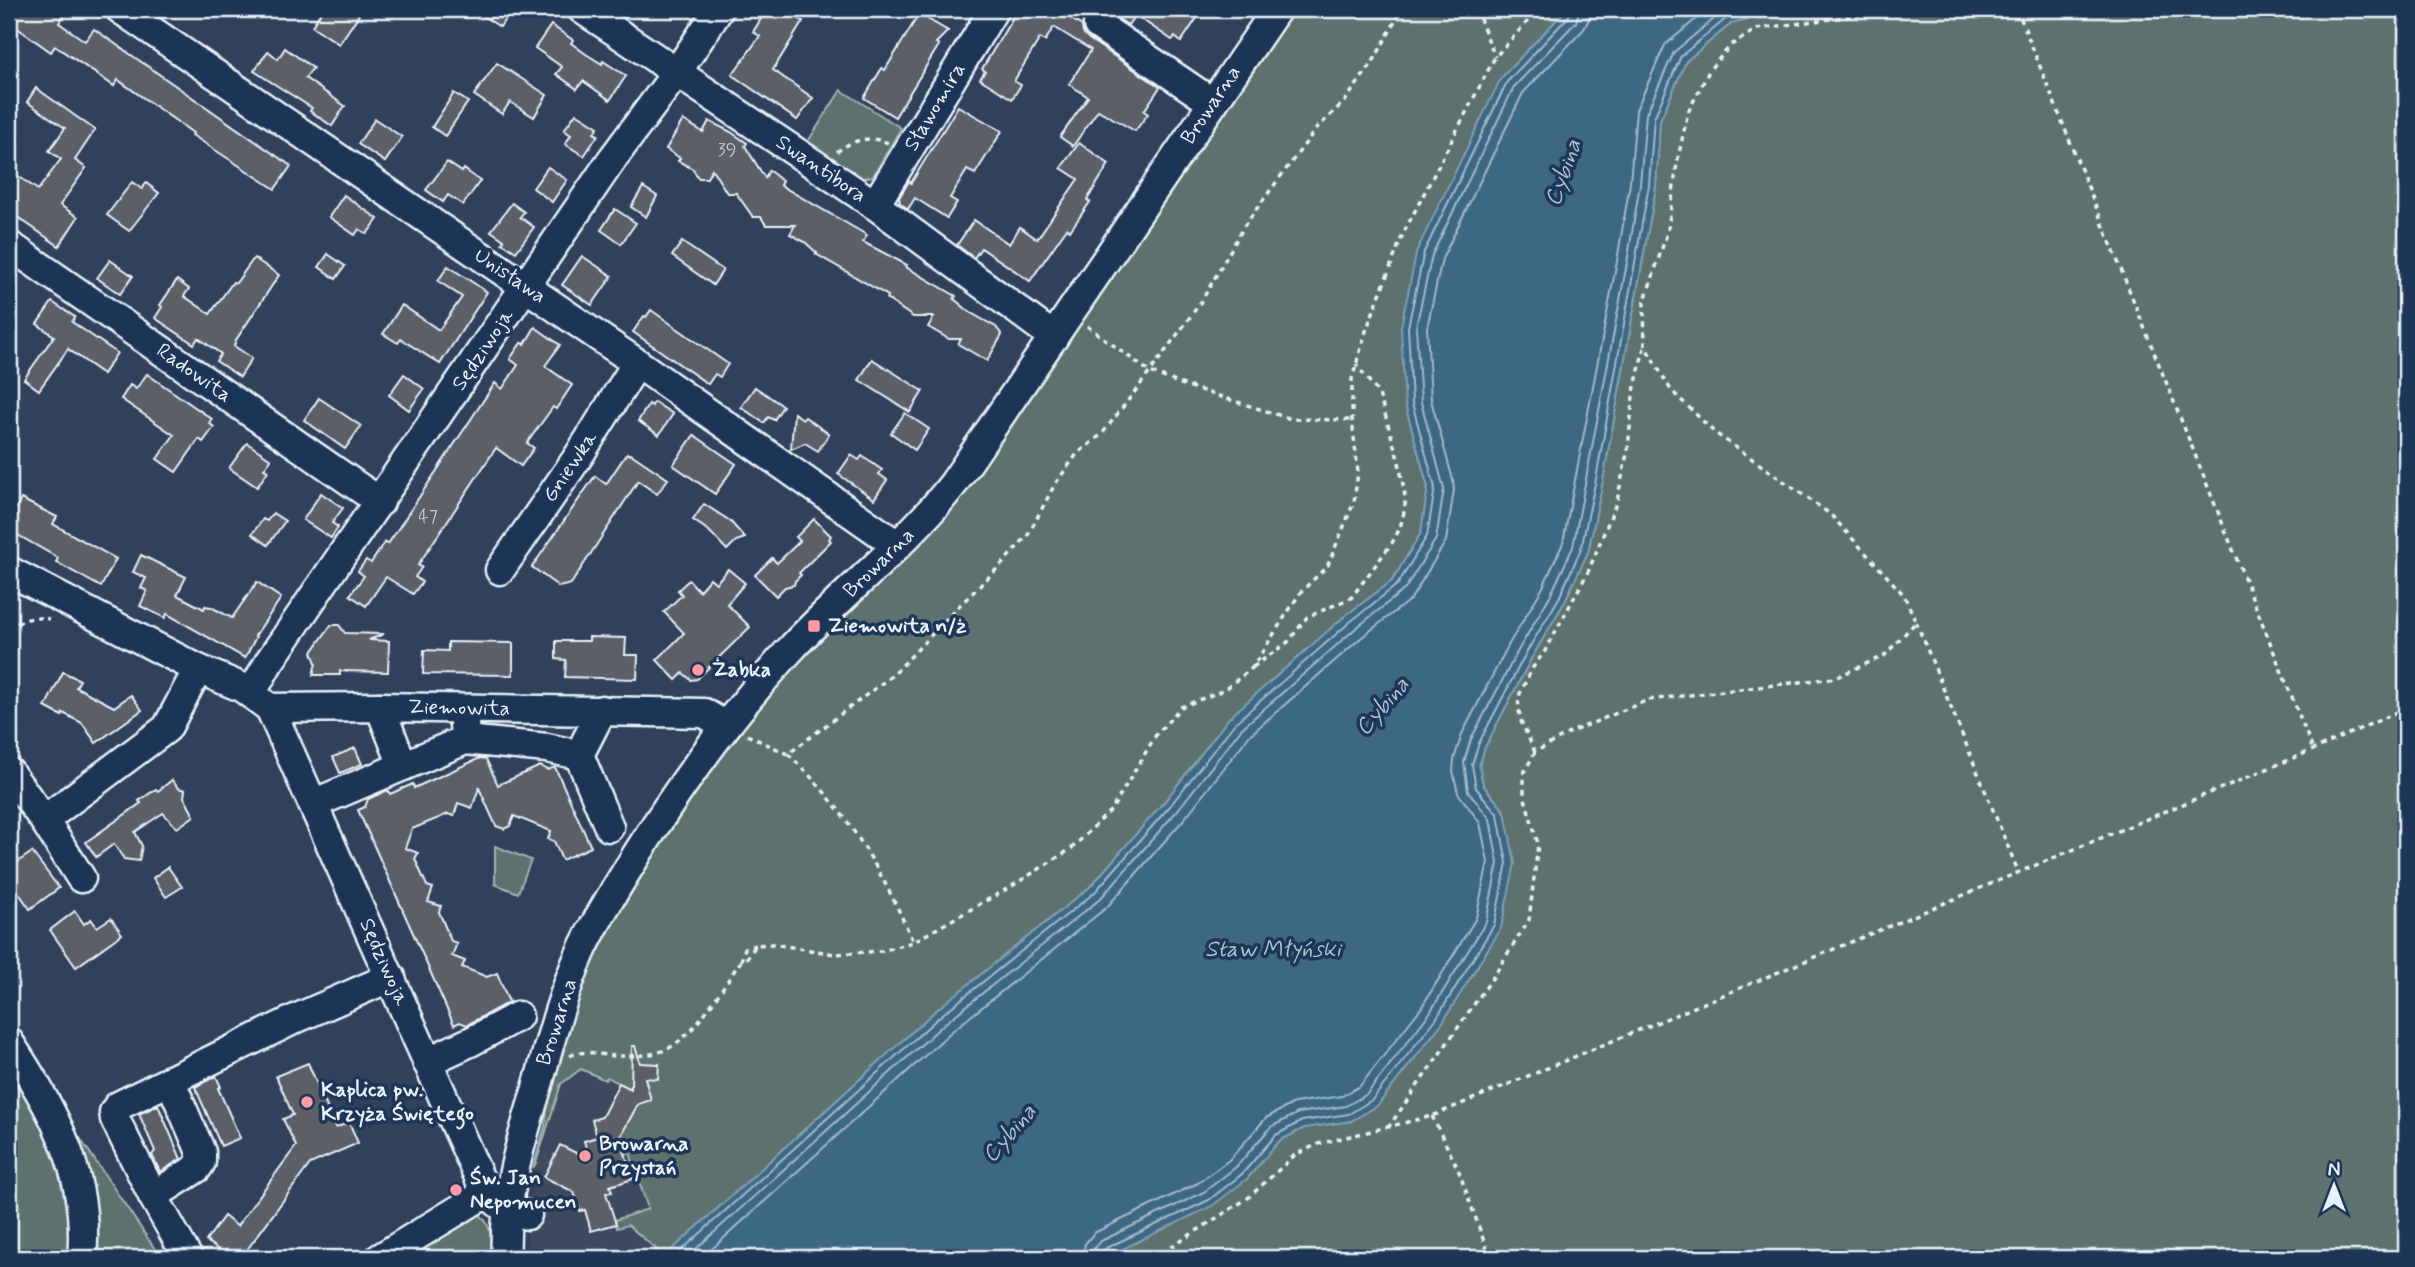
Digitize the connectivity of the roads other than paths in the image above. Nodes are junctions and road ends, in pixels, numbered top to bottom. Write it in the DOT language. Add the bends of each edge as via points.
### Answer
graph roads {
  1 [pos="120,9"];
  2 [pos="582,9"];
  3 [pos="719,9"];
  4 [pos="994,9"];
  5 [pos="1277,9"];
  6 [pos="1098,25"];
  7 [pos="677,72"];
  8 [pos="1213,103"];
  9 [pos="875,205"];
  10 [pos="9,245"];
  11 [pos="527,287"];
  12 [pos="1054,337"];
  13 [pos="637,363"];
  14 [pos="380,502"];
  15 [pos="897,545"];
  16 [pos="9,570"];
  17 [pos="500,570"];
  18 [pos="198,669"];
  19 [pos="260,701"];
  20 [pos="380,707"];
  21 [pos="463,708"];
  22 [pos="601,710"];
  23 [pos="726,726"];
  24 [pos="465,740"];
  25 [pos="579,755"];
  26 [pos="403,766"];
  27 [pos="9,772"];
  28 [pos="313,804"];
  29 [pos="44,820"];
  30 [pos="609,827"];
  31 [pos="81,878"];
  32 [pos="391,977"];
  33 [pos="518,1016"];
  34 [pos="9,1042"];
  35 [pos="428,1062"];
  36 [pos="170,1080"];
  37 [pos="153,1196"];
  38 [pos="507,1206"];
  39 [pos="82,1258"];
  40 [pos="188,1258"];
  41 [pos="380,1258"];
  42 [pos="506,1258"];
  1 -- 11 [label="street, Unisława"];
  2 -- 7 [label="street, Swantibora"];
  3 -- 7 [label="street, Sędziwoja"];
  4 -- 9 [label="street, Sławomira"];
  5 -- 8 [label="street, Browarna"];
  6 -- 8 [label="street"];
  7 -- 9 [label="street, Swantibora"];
  7 -- 11 [label="street, Sędziwoja"];
  8 -- 12 [label="street, Browarna"];
  9 -- 12 [label="street, Swantibora"];
  10 -- 14 [label="street, Radowita"];
  11 -- 13 [label="street, Unisława"];
  11 -- 14 [label="street, Sędziwoja"];
  12 -- 15 [label="street, Browarna" via="954,482"];
  13 -- 15 [label="street, Unisława"];
  13 -- 17 [label="street, Gniewka"];
  14 -- 19 [label="street, Sędziwoja" via="269,662"];
  15 -- 23 [label="street, Browarna" via="791,649"];
  16 -- 18 [label="street, Ziemowita"];
  18 -- 19 [label="street, Ziemowita" via="241,687"];
  18 -- 29 [label="street" via="167,728"];
  19 -- 20 [label="street, Ziemowita"];
  19 -- 28 [label="street, Sędziwoja"];
  20 -- 21 [label="street, Ziemowita"];
  20 -- 26 [label="street"];
  21 -- 22 [label="street, Ziemowita"];
  21 -- 24 [label="street"];
  22 -- 23 [label="street, Ziemowita" via="704,713"];
  22 -- 25 [label="street"];
  23 -- 38 [label="street, Browarna" via="668,804 581,952 516,1158"];
  24 -- 25 [label="street"];
  24 -- 26 [label="street"];
  25 -- 30 [label="street"];
  26 -- 28 [label="street"];
  27 -- 29 [label="street"];
  28 -- 32 [label="street, Sędziwoja"];
  29 -- 31 [label="street"];
  32 -- 35 [label="street, Sędziwoja"];
  32 -- 36 [label="street"];
  33 -- 35 [label="street"];
  34 -- 39 [label="street" via="54,1119 75,1170 83,1214"];
  35 -- 38 [label="street, Sędziwoja"];
  36 -- 37 [label="street" via="201,1152 201,1162"];
  36 -- 37 [label="street" via="118,1105 114,1112"];
  37 -- 40 [label="street"];
  38 -- 41 [label="street"];
  38 -- 42 [label="street, Browarna"];
}
